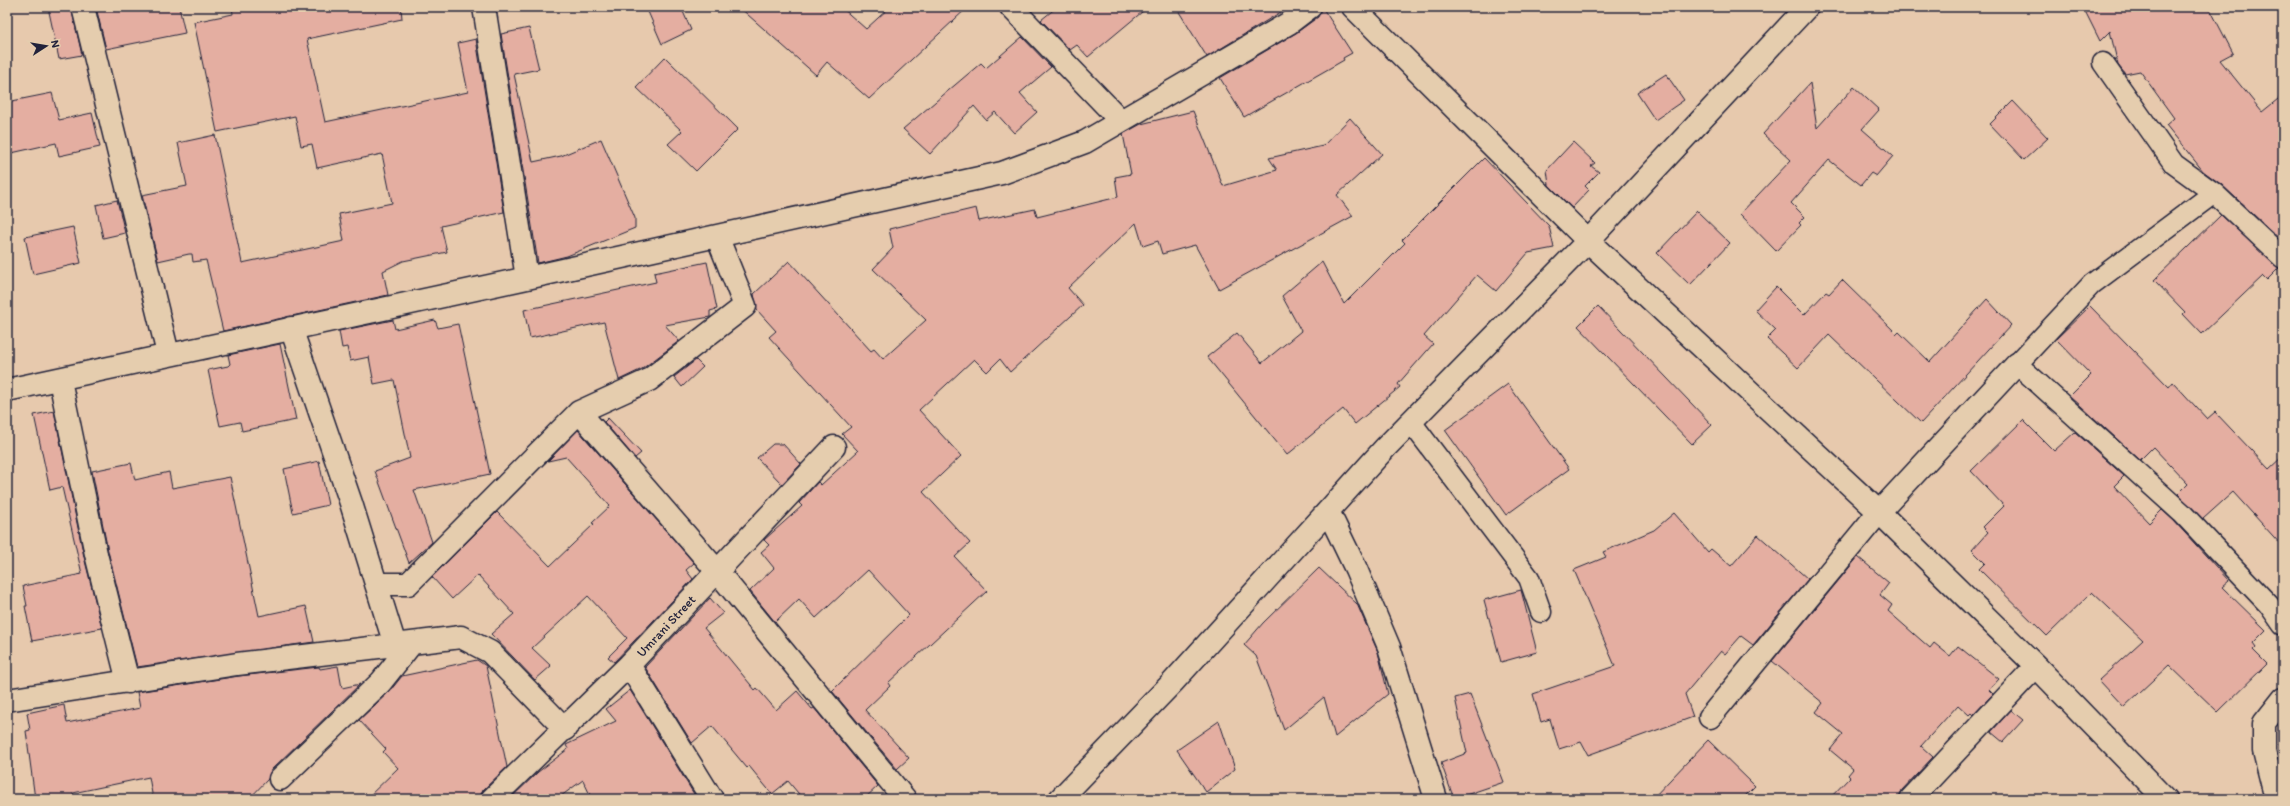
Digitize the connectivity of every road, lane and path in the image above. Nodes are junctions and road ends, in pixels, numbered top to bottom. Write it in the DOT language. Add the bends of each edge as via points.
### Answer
graph roads {
  1 [pos="83,7"];
  2 [pos="484,7"];
  3 [pos="1011,7"];
  4 [pos="1310,7"];
  5 [pos="1353,7"];
  6 [pos="1807,7"];
  7 [pos="1787,16"];
  8 [pos="2103,63"];
  9 [pos="1121,121"];
  10 [pos="2214,193"];
  11 [pos="717,236"];
  12 [pos="1588,241"];
  13 [pos="2283,258"];
  14 [pos="527,278"];
  15 [pos="291,328"];
  16 [pos="168,354"];
  17 [pos="2017,364"];
  18 [pos="60,380"];
  19 [pos="7,390"];
  20 [pos="579,412"];
  21 [pos="1411,422"];
  22 [pos="834,447"];
  23 [pos="1328,510"];
  24 [pos="1879,512"];
  25 [pos="717,570"];
  26 [pos="376,584"];
  27 [pos="1541,612"];
  28 [pos="2283,625"];
  29 [pos="404,644"];
  30 [pos="629,666"];
  31 [pos="2036,666"];
  32 [pos="128,682"];
  33 [pos="2283,699"];
  34 [pos="7,700"];
  35 [pos="1710,717"];
  36 [pos="565,729"];
  37 [pos="280,779"];
  38 [pos="2153,795"];
  39 [pos="492,799"];
  40 [pos="712,799"];
  41 [pos="904,799"];
  42 [pos="1060,799"];
  43 [pos="1436,799"];
  44 [pos="1911,799"];
  45 [pos="2276,799"];
  1 -- 16 [label="street"];
  2 -- 14 [label="street"];
  3 -- 9 [label="street"];
  4 -- 9 [label="street" via="1289,23"];
  5 -- 12 [label="street"];
  6 -- 7 [label="street"];
  7 -- 12 [label="street"];
  8 -- 10 [label="lane" via="2174,164"];
  9 -- 11 [label="street" via="1085,142 1002,173"];
  10 -- 13 [label="lane"];
  10 -- 17 [label="lane" via="2092,284"];
  11 -- 14 [label="street"];
  11 -- 20 [label="street" via="745,306 648,380"];
  12 -- 21 [label="street"];
  12 -- 24 [label="street"];
  14 -- 15 [label="street"];
  15 -- 16 [label="street"];
  15 -- 26 [label="street"];
  16 -- 18 [label="street"];
  17 -- 24 [label="street"];
  17 -- 28 [label="lane" via="2182,513 2269,605"];
  18 -- 19 [label="street"];
  18 -- 32 [label="street" via="96,554"];
  20 -- 25 [label="street"];
  20 -- 26 [label="street" via="408,584"];
  21 -- 23 [label="street"];
  21 -- 27 [label="lane" via="1529,578"];
  22 -- 25 [label="street, Umrani Street"];
  23 -- 42 [label="street" via="1173,682"];
  23 -- 43 [label="street" via="1389,647"];
  24 -- 31 [label="street"];
  24 -- 35 [label="street"];
  25 -- 30 [label="street, Umrani Street"];
  25 -- 41 [label="street"];
  26 -- 29 [label="street"];
  29 -- 32 [label="street" via="237,664"];
  29 -- 36 [label="street" via="461,637 490,652"];
  29 -- 37 [label="street" via="381,682"];
  30 -- 36 [label="street, Umrani Street"];
  30 -- 40 [label="street"];
  31 -- 38 [label="street"];
  31 -- 44 [label="street"];
  32 -- 34 [label="street"];
  33 -- 45 [label="street" via="2264,723 2264,751"];
  36 -- 39 [label="street, Umrani Street"];
}
